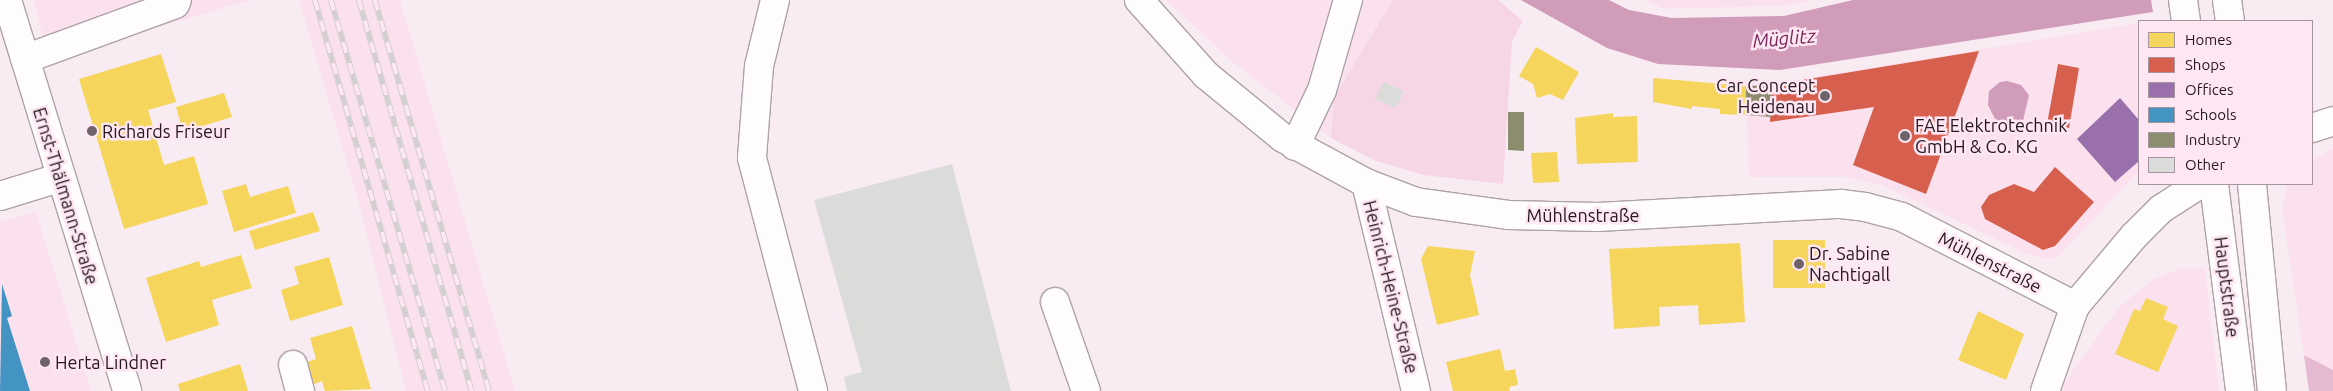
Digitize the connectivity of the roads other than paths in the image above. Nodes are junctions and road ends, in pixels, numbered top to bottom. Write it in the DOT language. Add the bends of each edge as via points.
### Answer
graph roads {
  1 [pos="7,0"];
  2 [pos="177,0"];
  3 [pos="775,0"];
  4 [pos="1139,0"];
  5 [pos="1348,0"];
  6 [pos="25,59"];
  7 [pos="2333,121"];
  8 [pos="2313,128"];
  9 [pos="1294,146"];
  10 [pos="60,178"];
  11 [pos="1366,183"];
  12 [pos="2198,185"];
  13 [pos="2214,185"];
  14 [pos="2252,185"];
  15 [pos="0,196"];
  16 [pos="1055,302"];
  17 [pos="2075,306"];
  18 [pos="293,365"];
  19 [pos="126,391"];
  20 [pos="300,391"];
  21 [pos="813,391"];
  22 [pos="1086,391"];
  23 [pos="1416,391"];
  24 [pos="2044,391"];
  25 [pos="2240,391"];
  26 [pos="2272,391"];
  1 -- 6 [label="street, Ernst-Thälmann-Straße"];
  2 -- 6 [label="street" via="175,4"];
  3 -- 21 [label="street" via="759,66 752,158"];
  4 -- 9 [label="street, Mühlenstraße" via="1206,75"];
  5 -- 9 [label="street" via="1322,90"];
  6 -- 10 [label="street, Ernst-Thälmann-Straße"];
  7 -- 8 [label="street"];
  9 -- 11 [label="street, Mühlenstraße"];
  10 -- 15 [label="street"];
  10 -- 19 [label="street, Ernst-Thälmann-Straße"];
  11 -- 17 [label="street, Mühlenstraße" via="1416,202 1508,215 1598,217 1841,204 1865,207 1902,217"];
  11 -- 23 [label="street, Heinrich-Heine-Straße"];
  12 -- 17 [label="street" via="2161,209"];
  13 -- 25 [label="street, Hauptstraße"];
  14 -- 26 [label="street, Hauptstraße"];
  16 -- 22 [label="street"];
  17 -- 24 [label="street"];
  18 -- 20 [label="street"];
}
